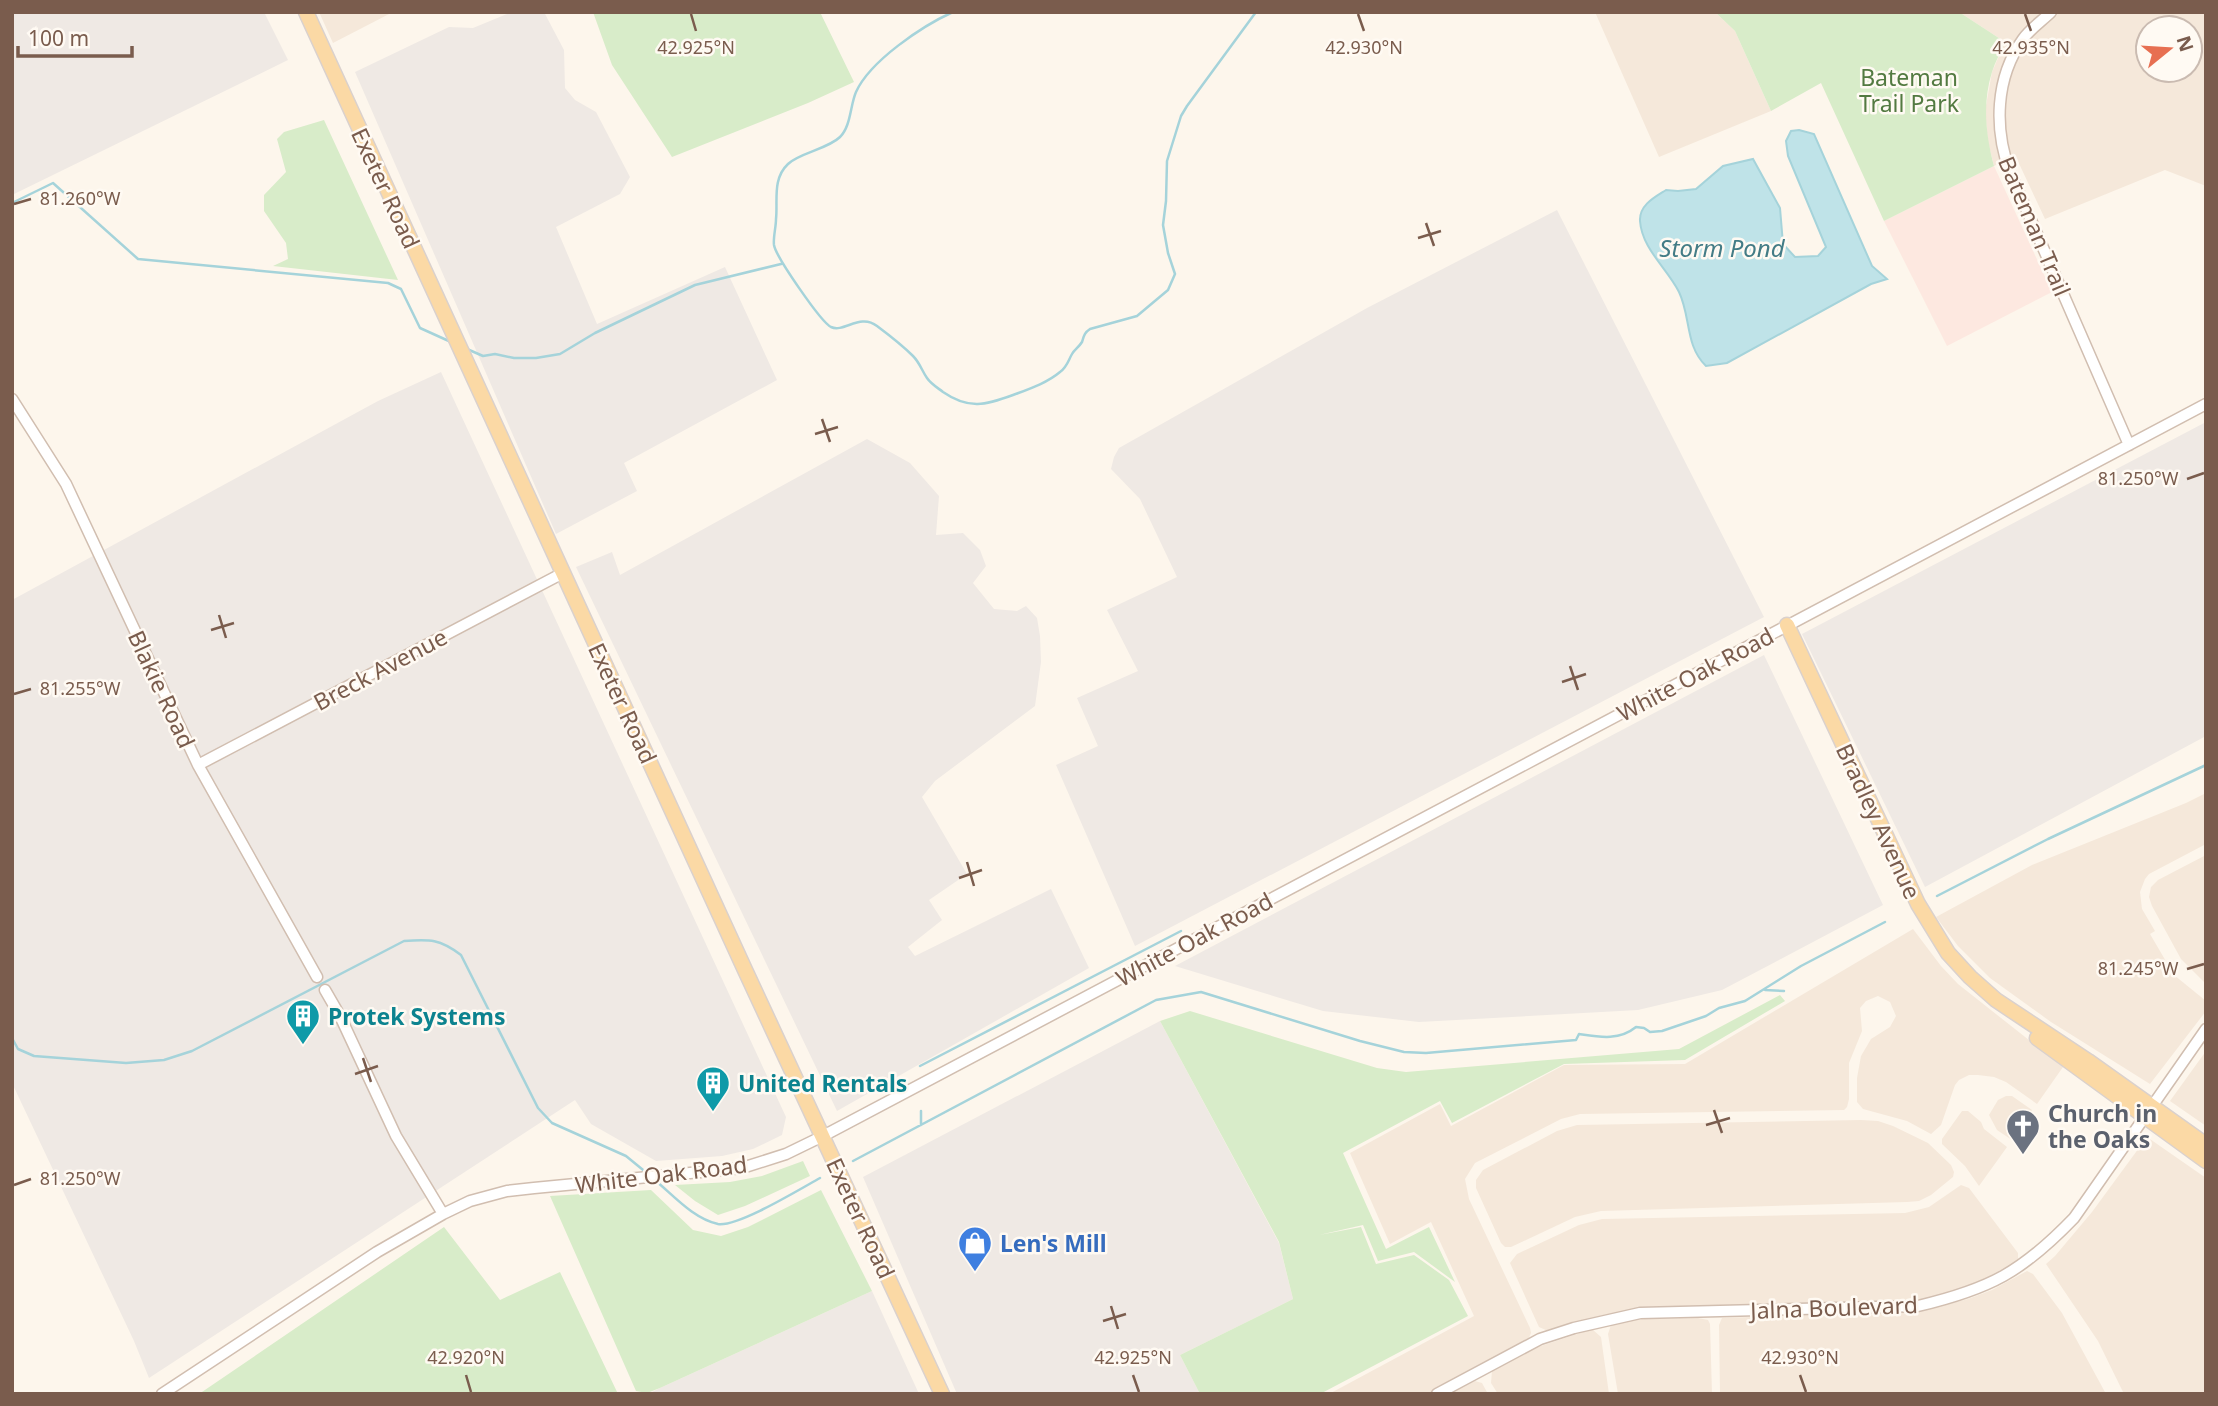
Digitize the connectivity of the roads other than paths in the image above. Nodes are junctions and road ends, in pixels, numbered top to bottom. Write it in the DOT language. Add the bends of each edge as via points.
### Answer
graph roads {
  1 [pos="306,12"];
  2 [pos="2051,12"];
  3 [pos="12,399"];
  4 [pos="2206,404"];
  5 [pos="2129,445"];
  6 [pos="563,573"];
  7 [pos="1787,625"];
  8 [pos="198,765"];
  9 [pos="317,977"];
  10 [pos="325,990"];
  11 [pos="2206,1029"];
  12 [pos="2148,1112"];
  13 [pos="823,1136"];
  14 [pos="2206,1145"];
  15 [pos="2206,1161"];
  16 [pos="443,1214"];
  17 [pos="162,1394"];
  18 [pos="942,1394"];
  19 [pos="1437,1394"];
  1 -- 6 [label="main road, Exeter Road"];
  2 -- 5 [label="street, Bateman Trail" via="2024,38 2009,65 1999,111 2002,146"];
  3 -- 8 [label="street, Blakie Road" via="66,484"];
  4 -- 5 [label="street, White Oak Road"];
  5 -- 7 [label="street, White Oak Road"];
  6 -- 8 [label="street, Breck Avenue"];
  6 -- 13 [label="main road, Exeter Road"];
  7 -- 12 [label="main road, Bradley Avenue" via="1927,920 1959,966 2022,1026 2088,1076"];
  7 -- 13 [label="street, White Oak Road"];
  8 -- 9 [label="street, Blakie Road"];
  10 -- 16 [label="street" via="396,1136"];
  11 -- 12 [label="street, Jalna Boulevard"];
  12 -- 14 [label="main road, Bradley Avenue"];
  12 -- 15 [label="main road, Bradley Avenue"];
  12 -- 19 [label="street, Jalna Boulevard" via="2074,1218 2029,1261 1990,1285 1918,1306 1640,1313 1540,1339"];
  13 -- 16 [label="street, White Oak Road" via="743,1168 507,1191"];
  13 -- 18 [label="main road, Exeter Road"];
  16 -- 17 [label="street, White Oak Road" via="377,1252"];
}
